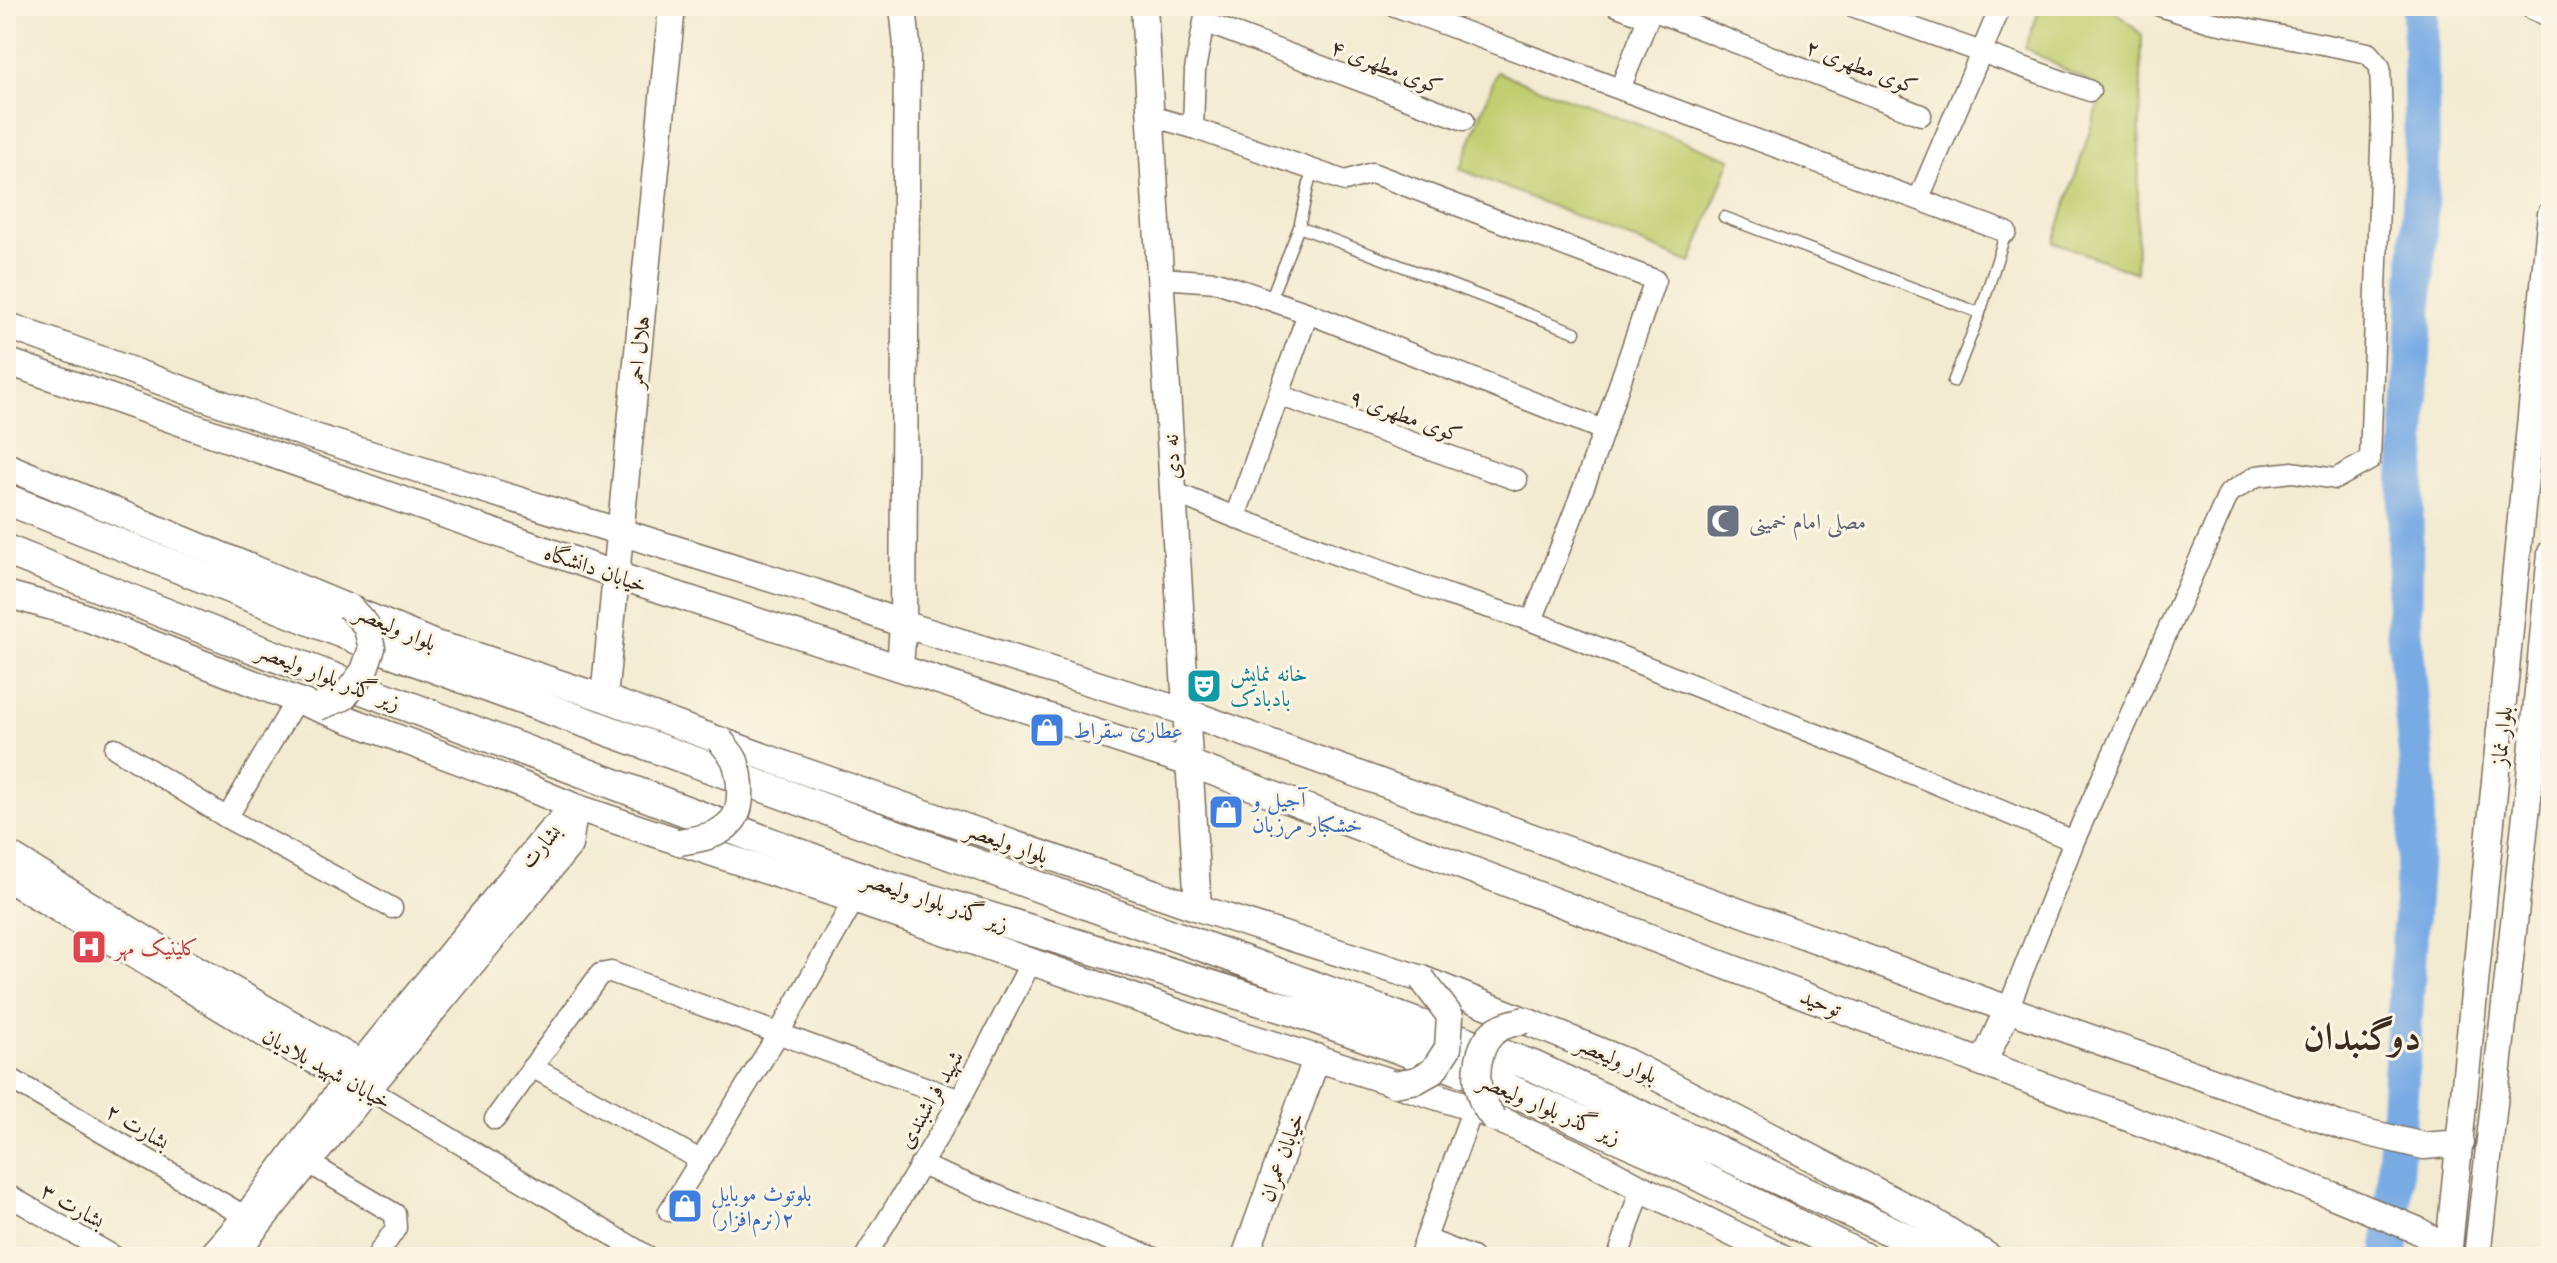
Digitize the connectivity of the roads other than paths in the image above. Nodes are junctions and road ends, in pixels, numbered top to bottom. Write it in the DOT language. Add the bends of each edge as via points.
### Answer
graph roads {
  1 [pos="672,6"];
  2 [pos="903,6"];
  3 [pos="1395,6"];
  4 [pos="1617,6"];
  5 [pos="1852,6"];
  6 [pos="2001,6"];
  7 [pos="2160,6"];
  8 [pos="2533,6"];
  9 [pos="1147,11"];
  10 [pos="1651,11"];
  11 [pos="1205,14"];
  12 [pos="2551,14"];
  13 [pos="1982,52"];
  14 [pos="1620,89"];
  15 [pos="2090,91"];
  16 [pos="1921,115"];
  17 [pos="1151,116"];
  18 [pos="1464,120"];
  19 [pos="1193,128"];
  20 [pos="1312,170"];
  21 [pos="1919,198"];
  22 [pos="2551,214"];
  23 [pos="1724,217"];
  24 [pos="1299,227"];
  25 [pos="2006,232"];
  26 [pos="1160,278"];
  27 [pos="1270,300"];
  28 [pos="1308,313"];
  29 [pos="1980,313"];
  30 [pos="6,325"];
  31 [pos="1575,332"];
  32 [pos="6,361"];
  33 [pos="1953,382"];
  34 [pos="1279,395"];
  35 [pos="1603,430"];
  36 [pos="6,466"];
  37 [pos="1517,480"];
  38 [pos="1173,492"];
  39 [pos="6,499"];
  40 [pos="1235,517"];
  41 [pos="620,532"];
  42 [pos="6,550"];
  43 [pos="2551,553"];
  44 [pos="616,575"];
  45 [pos="6,594"];
  46 [pos="349,607"];
  47 [pos="6,613"];
  48 [pos="74,613"];
  49 [pos="1532,621"];
  50 [pos="903,624"];
  51 [pos="378,647"];
  52 [pos="900,668"];
  53 [pos="604,698"];
  54 [pos="307,704"];
  55 [pos="1186,712"];
  56 [pos="720,740"];
  57 [pos="115,748"];
  58 [pos="1189,763"];
  59 [pos="575,807"];
  60 [pos="227,818"];
  61 [pos="2074,841"];
  62 [pos="679,842"];
  63 [pos="6,853"];
  64 [pos="6,877"];
  65 [pos="854,900"];
  66 [pos="392,908"];
  67 [pos="1198,908"];
  68 [pos="1031,962"];
  69 [pos="1422,979"];
  70 [pos="2008,1009"];
  71 [pos="1525,1020"];
  72 [pos="780,1031"];
  73 [pos="1317,1057"];
  74 [pos="1983,1063"];
  75 [pos="532,1067"];
  76 [pos="6,1076"];
  77 [pos="365,1077"];
  78 [pos="1394,1084"];
  79 [pos="960,1100"];
  80 [pos="1484,1114"];
  81 [pos="495,1119"];
  82 [pos="2461,1143"];
  83 [pos="700,1160"];
  84 [pos="307,1162"];
  85 [pos="920,1165"];
  86 [pos="1641,1188"];
  87 [pos="6,1194"];
  88 [pos="669,1211"];
  89 [pos="246,1217"];
  90 [pos="1423,1248"];
  91 [pos="2449,1253"];
  92 [pos="115,1257"];
  93 [pos="211,1257"];
  94 [pos="232,1257"];
  95 [pos="376,1257"];
  96 [pos="649,1257"];
  97 [pos="865,1257"];
  98 [pos="1152,1257"];
  99 [pos="1245,1257"];
  100 [pos="1472,1257"];
  101 [pos="1618,1257"];
  102 [pos="1781,1257"];
  103 [pos="1862,1257"];
  104 [pos="1947,1257"];
  105 [pos="1989,1257"];
  106 [pos="2477,1257"];
  1 -- 41 [label="street, هلال احمر"];
  2 -- 50 [label="street"];
  3 -- 14 [label="street"];
  4 -- 10 [label="street, کوی مطهری ۲"];
  5 -- 13 [label="street"];
  6 -- 13 [label="street"];
  7 -- 61 [label="street" via="2210,22 2368,53 2380,67 2370,460 2335,479 2293,472 2257,476 2229,493"];
  8 -- 12 [label="street"];
  9 -- 17 [label="street, نه دی"];
  10 -- 14 [label="street"];
  10 -- 16 [label="street, کوی مطهری ۲"];
  11 -- 18 [label="street, کوی مطهری ۴"];
  11 -- 19 [label="street" via="1195,70"];
  13 -- 15 [label="street"];
  13 -- 21 [label="street"];
  14 -- 21 [label="street"];
  17 -- 19 [label="street"];
  17 -- 26 [label="street, نه دی"];
  19 -- 20 [label="street"];
  20 -- 24 [label="lane"];
  20 -- 35 [label="street" via="1345,181 1372,173 1655,280"];
  21 -- 25 [label="street"];
  22 -- 82 [label="street, بلوار نماز"];
  23 -- 29 [label="lane"];
  24 -- 27 [label="lane"];
  24 -- 31 [label="lane"];
  25 -- 29 [label="lane"];
  26 -- 27 [label="street" via="1217,282"];
  26 -- 38 [label="street, نه دی"];
  27 -- 28 [label="street"];
  28 -- 34 [label="street"];
  28 -- 35 [label="street"];
  29 -- 33 [label="lane"];
  30 -- 41 [label="street, خیابان دانشگاه" via="305,434"];
  32 -- 44 [label="street, خیابان دانشگاه"];
  34 -- 37 [label="street, کوی مطهری ۹"];
  34 -- 40 [label="street"];
  35 -- 49 [label="street"];
  36 -- 46 [label="street, بلوار ولیعصر"];
  38 -- 40 [label="street"];
  38 -- 55 [label="street, نه دی"];
  39 -- 51 [label="main road, زیر گذر بلوار ولیعصر"];
  40 -- 49 [label="street"];
  41 -- 44 [label="street, هلال احمر"];
  41 -- 50 [label="street, خیابان دانشگاه"];
  42 -- 103 [label="main road, زیر گذر بلوار ولیعصر" via="874,882 1297,1012 1490,1081 1653,1153"];
  43 -- 106 [label="street, بلوار نماز"];
  44 -- 52 [label="street, خیابان دانشگاه"];
  44 -- 53 [label="street, هلال احمر"];
  45 -- 48 [label="street"];
  46 -- 53 [label="street, بلوار ولیعصر" via="435,644"];
  46 -- 54 [label="street, bridge" via="366,625 372,648 364,671 344,697"];
  47 -- 48 [label="street"];
  48 -- 54 [label="street"];
  49 -- 61 [label="street"];
  50 -- 52 [label="street"];
  50 -- 55 [label="street, خیابان دانشگاه"];
  51 -- 104 [label="main road, بلوار ولیعصر" via="1533,1066"];
  52 -- 58 [label="street, خیابان دانشگاه"];
  53 -- 56 [label="street, بلوار ولیعصر"];
  54 -- 59 [label="street"];
  54 -- 60 [label="street"];
  55 -- 58 [label="street, نه دی"];
  55 -- 70 [label="street"];
  56 -- 62 [label="street, bridge" via="734,760 738,808 732,822 707,838"];
  56 -- 67 [label="street, بلوار ولیعصر"];
  57 -- 60 [label="street"];
  58 -- 67 [label="street, نه دی"];
  58 -- 74 [label="street, توحید"];
  59 -- 62 [label="street"];
  59 -- 77 [label="street, بشارت" via="569,845"];
  60 -- 66 [label="street"];
  61 -- 70 [label="street"];
  62 -- 65 [label="street"];
  63 -- 77 [label="street, خیابان شهید بلادیان"];
  64 -- 77 [label="street, خیابان شهید بلادیان" via="273,1039"];
  65 -- 68 [label="street"];
  65 -- 72 [label="street"];
  67 -- 69 [label="street, بلوار ولیعصر"];
  68 -- 73 [label="street"];
  68 -- 79 [label="street, شهید فراشبندی"];
  69 -- 71 [label="street, بلوار ولیعصر"];
  69 -- 78 [label="street, bridge" via="1450,1016 1448,1048 1433,1071"];
  70 -- 74 [label="street"];
  70 -- 82 [label="street" via="2344,1127 2424,1146"];
  71 -- 80 [label="street, bridge" via="1498,1028 1485,1043 1478,1086"];
  71 -- 105 [label="street, بلوار ولیعصر" via="1627,1062 1737,1117 1928,1218"];
  72 -- 75 [label="street" via="605,972"];
  72 -- 79 [label="street"];
  72 -- 83 [label="street"];
  73 -- 78 [label="street"];
  73 -- 99 [label="street, خیابان عمران"];
  74 -- 91 [label="street, توحید" via="2332,1195 2417,1230"];
  75 -- 81 [label="street"];
  75 -- 83 [label="street"];
  76 -- 89 [label="street, بشارت ۲"];
  77 -- 84 [label="street, بشارت"];
  77 -- 89 [label="street, بشارت"];
  77 -- 96 [label="street, خیابان شهید بلادیان"];
  78 -- 80 [label="street"];
  79 -- 85 [label="street, شهید فراشبندی"];
  80 -- 86 [label="street"];
  80 -- 90 [label="street"];
  82 -- 91 [label="street, بلوار نماز"];
  83 -- 88 [label="street"];
  84 -- 94 [label="street, بشارت"];
  84 -- 95 [label="street" via="395,1214 396,1228"];
  85 -- 97 [label="street, شهید فراشبندی"];
  85 -- 98 [label="street"];
  86 -- 101 [label="street"];
  86 -- 102 [label="street"];
  87 -- 92 [label="street, بشارت ۳"];
  89 -- 93 [label="street, بشارت"];
  90 -- 100 [label="street"];
}
